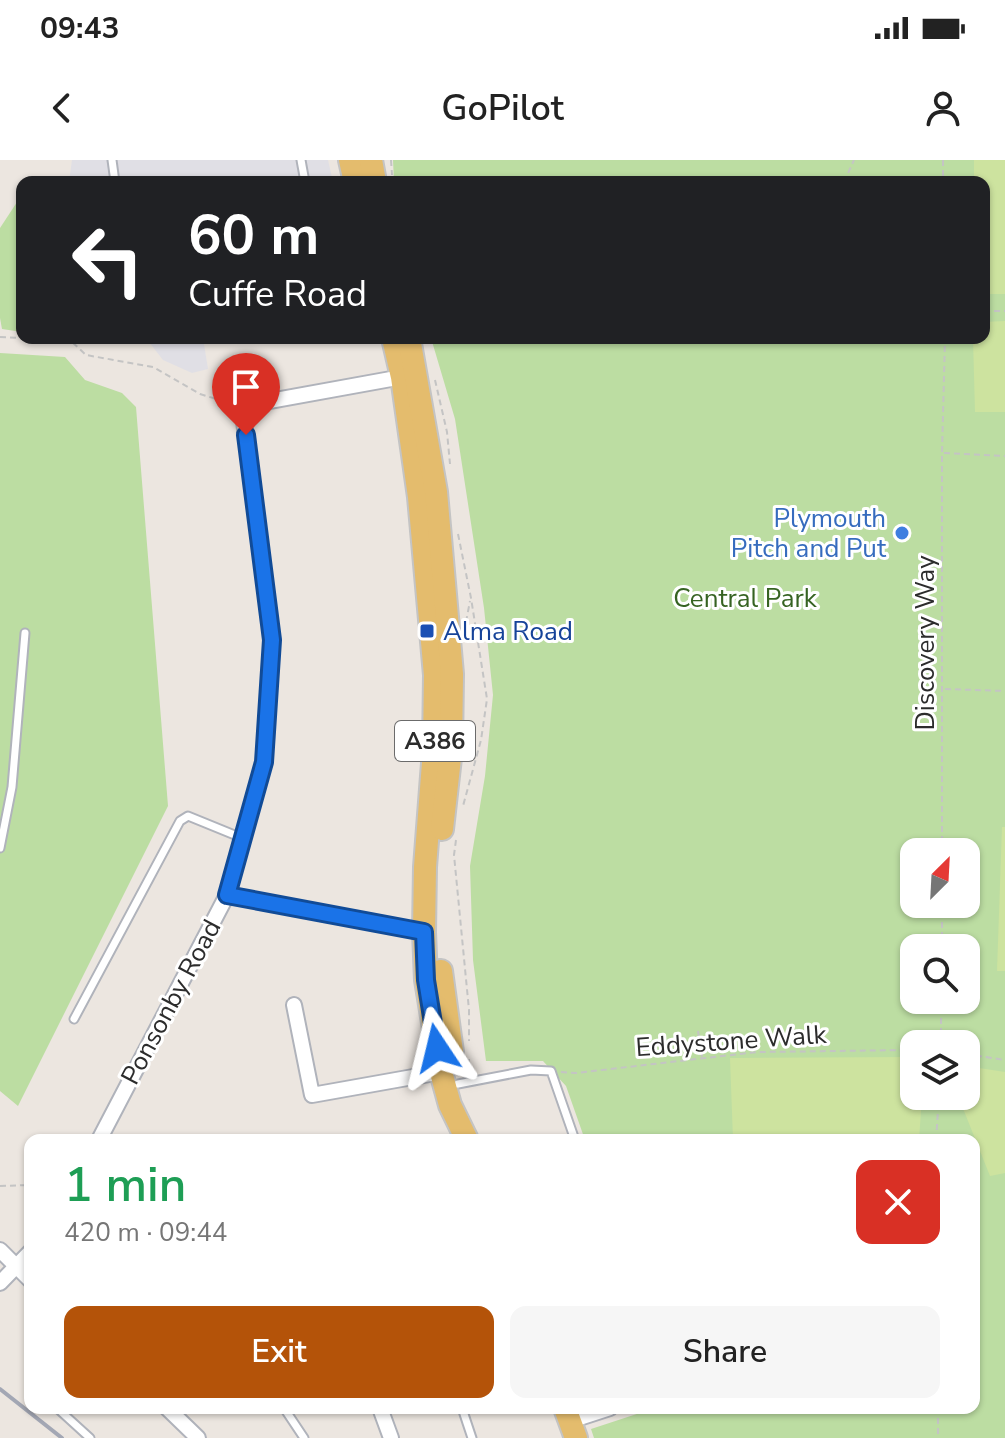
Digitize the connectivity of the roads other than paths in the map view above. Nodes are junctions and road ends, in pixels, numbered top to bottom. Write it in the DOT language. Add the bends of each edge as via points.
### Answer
graph roads {
  1 [pos="394,344"];
  2 [pos="410,344"];
  3 [pos="402,377"];
  4 [pos="25,633"];
  5 [pos="242,838"];
  6 [pos="0,848"];
  7 [pos="227,895"];
  8 [pos="424,932"];
  9 [pos="294,1005"];
  10 [pos="74,1019"];
  11 [pos="450,1078"];
  12 [pos="102,1134"];
  13 [pos="465,1134"];
  14 [pos="573,1134"];
  15 [pos="0,1250"];
  16 [pos="24,1258"];
  17 [pos="15,1266"];
  18 [pos="24,1274"];
  19 [pos="0,1283"];
  20 [pos="64,1414"];
  21 [pos="173,1414"];
  22 [pos="288,1414"];
  23 [pos="382,1414"];
  24 [pos="464,1414"];
  25 [pos="593,1414"];
  26 [pos="571,1422"];
  27 [pos="90,1438"];
  28 [pos="198,1438"];
  29 [pos="304,1438"];
  30 [pos="391,1438"];
  31 [pos="472,1438"];
  1 -- 3 [label="main road, A386"];
  2 -- 11 [label="main road, A386" via="436,492 452,674 451,749 438,866"];
  3 -- 5 [label="street, Ponsonby Road" via="242,406 272,640 264,762"];
  3 -- 8 [label="main road, A386" via="435,675"];
  4 -- 6 [label="lane" via="12,787"];
  5 -- 7 [label="street, Ponsonby Road"];
  5 -- 10 [label="lane" via="188,816 180,821"];
  7 -- 8 [label="street"];
  7 -- 12 [label="street, Ponsonby Road"];
  8 -- 11 [label="main road, A386" via="426,980"];
  9 -- 11 [label="street" via="312,1095"];
  11 -- 13 [label="main road, A386" via="450,1105"];
  11 -- 14 [label="lane" via="551,1071"];
  15 -- 17 [label="street"];
  16 -- 17 [label="street"];
  17 -- 18 [label="street"];
  17 -- 19 [label="street"];
  20 -- 27 [label="lane"];
  21 -- 28 [label="street"];
  22 -- 29 [label="lane"];
  23 -- 30 [label="street"];
  24 -- 31 [label="lane"];
  25 -- 26 [label="street"];
}
